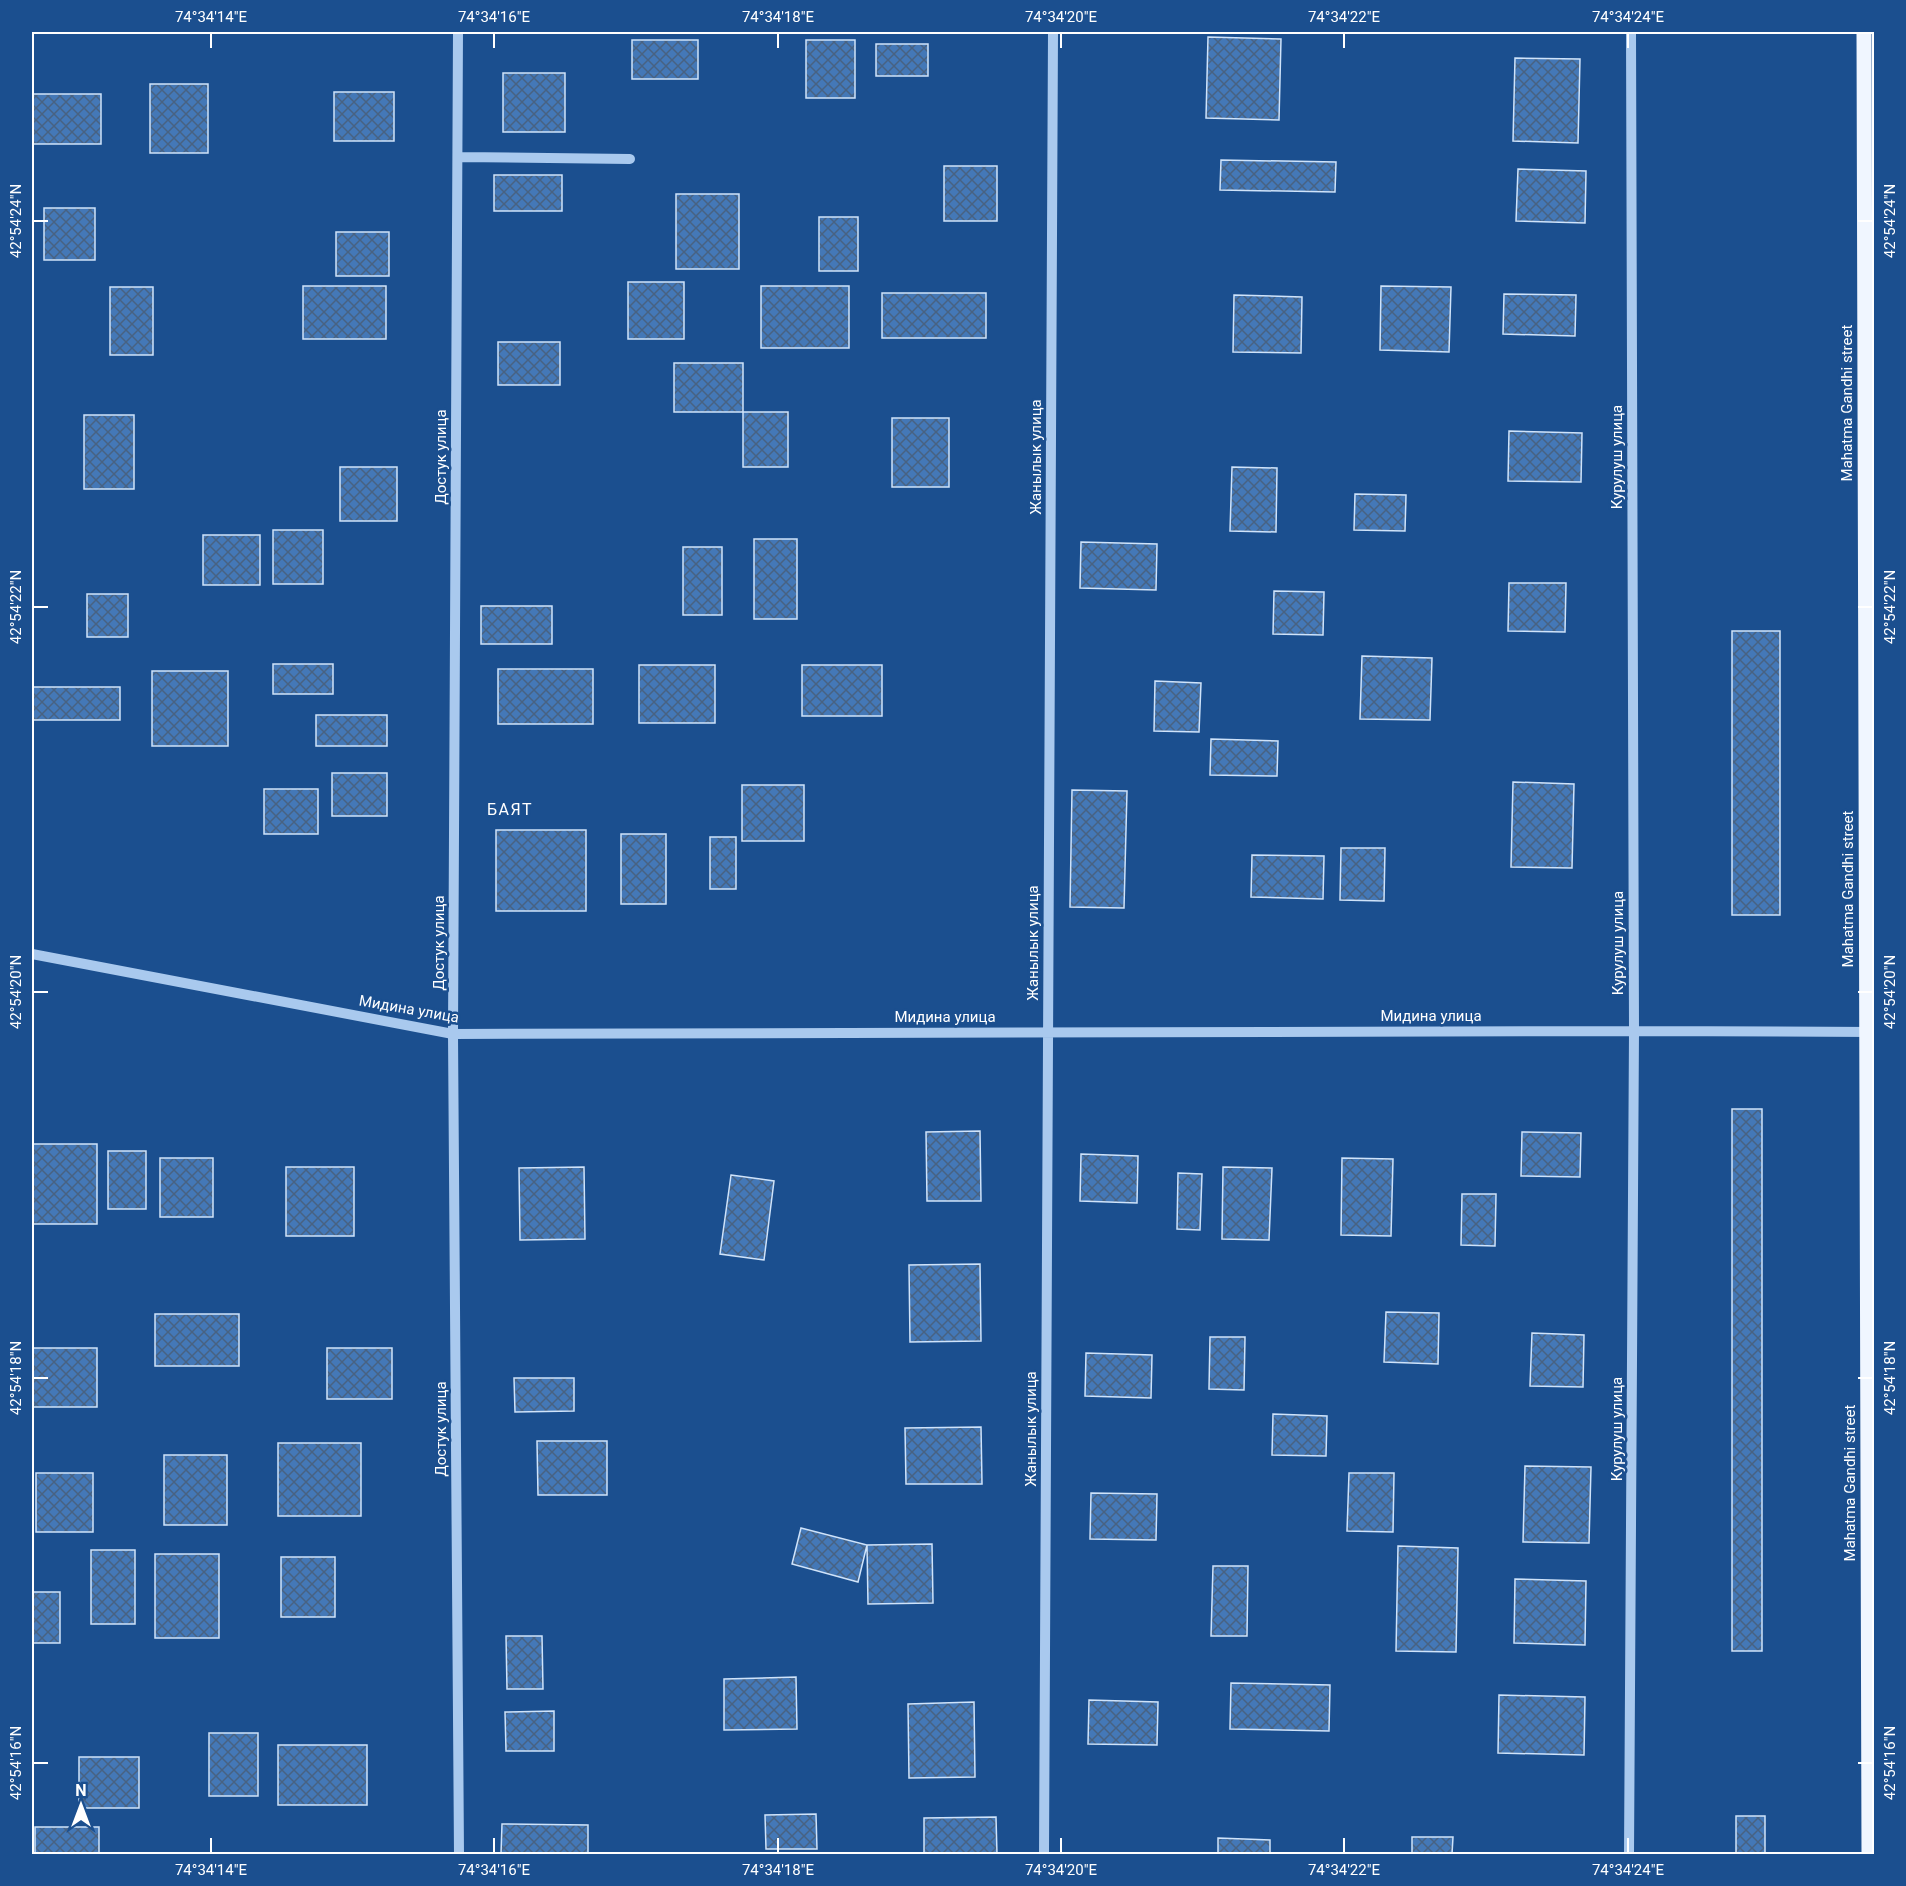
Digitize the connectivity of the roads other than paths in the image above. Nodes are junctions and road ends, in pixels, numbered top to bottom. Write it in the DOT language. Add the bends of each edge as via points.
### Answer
graph roads {
  1 [pos="459,32"];
  2 [pos="1053,32"];
  3 [pos="1631,32"];
  4 [pos="1864,32"];
  5 [pos="1870,144"];
  6 [pos="458,158"];
  7 [pos="630,159"];
  8 [pos="1870,350"];
  9 [pos="1870,550"];
  10 [pos="32,954"];
  11 [pos="1634,1031"];
  12 [pos="1047,1032"];
  13 [pos="1870,1032"];
  14 [pos="453,1034"];
  15 [pos="1872,1721"];
  16 [pos="459,1854"];
  17 [pos="1044,1854"];
  18 [pos="1629,1854"];
  19 [pos="1869,1854"];
  1 -- 6 [label="street, Достук улица"];
  2 -- 12 [label="street, Жанылык улица"];
  3 -- 11 [label="street, Курулуш улица"];
  4 -- 5 [label="main road, Mahatma Gandhi street"];
  5 -- 8 [label="main road, Mahatma Gandhi street"];
  6 -- 7 [label="street"];
  6 -- 14 [label="street, Достук улица"];
  8 -- 9 [label="main road, Mahatma Gandhi street"];
  9 -- 13 [label="main road, Mahatma Gandhi street"];
  10 -- 14 [label="street, Мидина улица"];
  11 -- 12 [label="street, Мидина улица"];
  11 -- 13 [label="street, Мидина улица"];
  11 -- 18 [label="street, Курулуш улица"];
  12 -- 14 [label="street, Мидина улица"];
  12 -- 17 [label="street, Жанылык улица"];
  13 -- 15 [label="main road, Mahatma Gandhi street"];
  14 -- 16 [label="street, Достук улица"];
  15 -- 19 [label="main road, Mahatma Gandhi street"];
}
